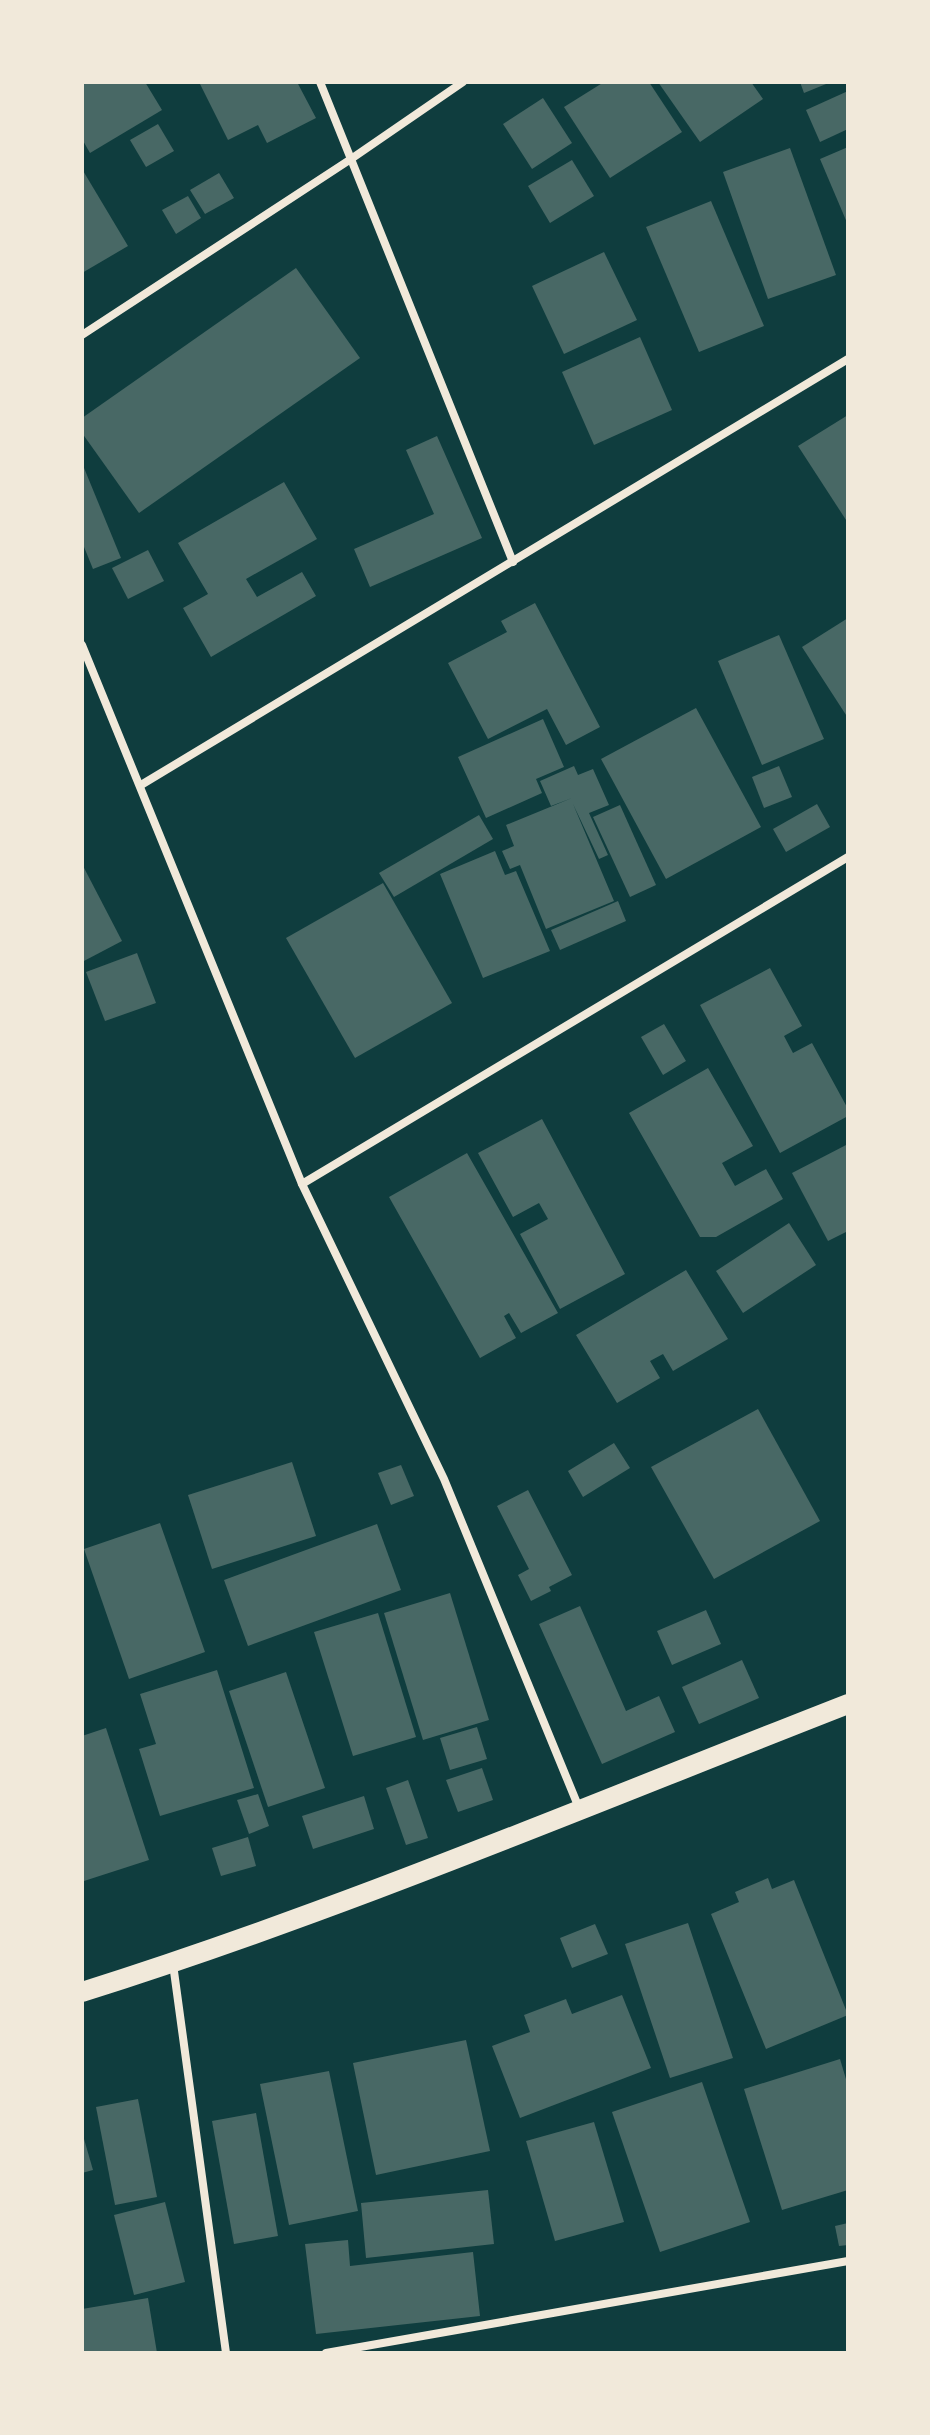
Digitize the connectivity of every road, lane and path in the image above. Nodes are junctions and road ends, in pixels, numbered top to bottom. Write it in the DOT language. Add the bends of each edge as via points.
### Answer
graph roads {
  1 [pos="320,82"];
  2 [pos="463,82"];
  3 [pos="351,159"];
  4 [pos="82,335"];
  5 [pos="848,359"];
  6 [pos="513,562"];
  7 [pos="82,645"];
  8 [pos="141,785"];
  9 [pos="848,857"];
  10 [pos="302,1184"];
  11 [pos="848,1704"];
  12 [pos="579,1809"];
  13 [pos="173,1963"];
  14 [pos="82,1992"];
  15 [pos="848,2261"];
  16 [pos="226,2353"];
  17 [pos="326,2353"];
  1 -- 3 [label="street"];
  2 -- 3 [label="street"];
  3 -- 4 [label="street"];
  3 -- 6 [label="street"];
  5 -- 6 [label="street"];
  6 -- 8 [label="street"];
  7 -- 8 [label="street"];
  8 -- 10 [label="street"];
  9 -- 10 [label="street"];
  10 -- 12 [label="street" via="444,1479"];
  11 -- 12 [label="main road"];
  12 -- 13 [label="main road"];
  13 -- 14 [label="main road"];
  13 -- 16 [label="street"];
  15 -- 17 [label="street"];
}
